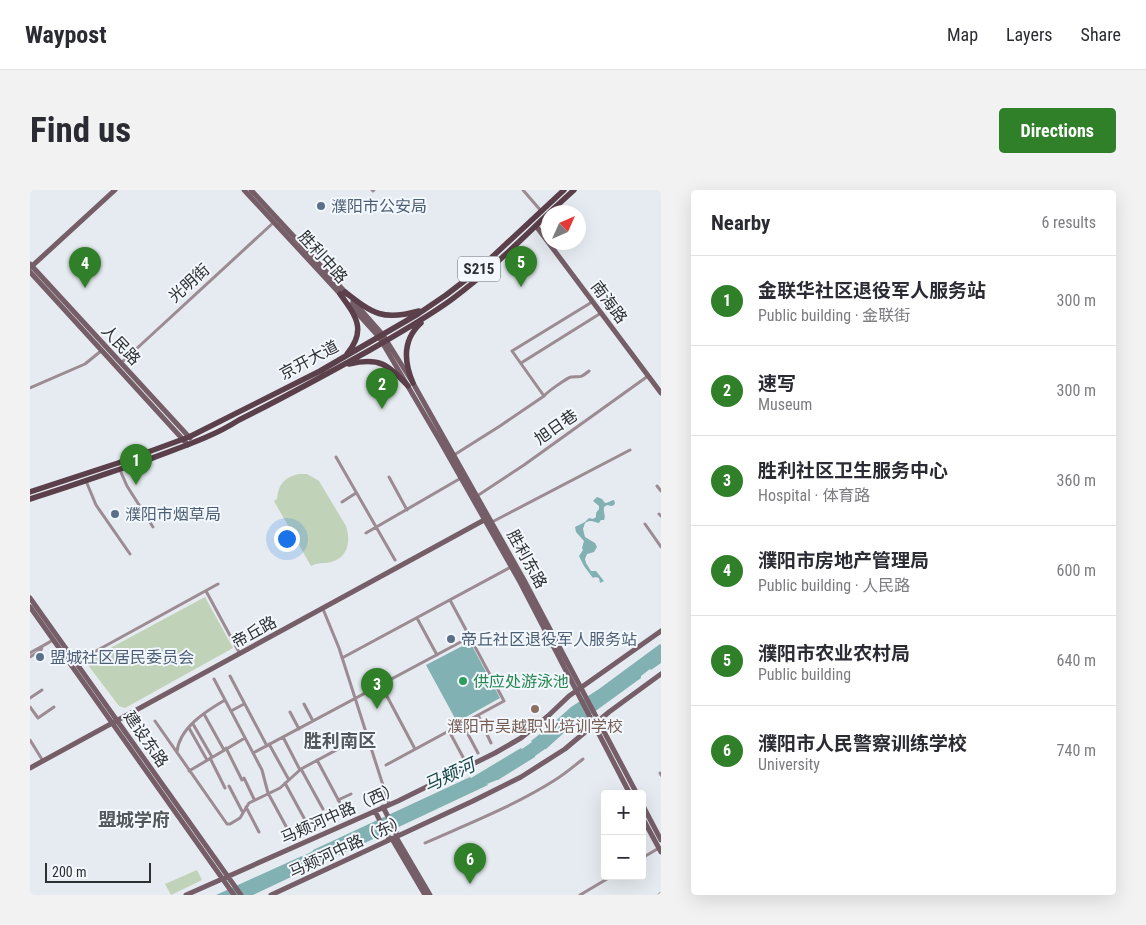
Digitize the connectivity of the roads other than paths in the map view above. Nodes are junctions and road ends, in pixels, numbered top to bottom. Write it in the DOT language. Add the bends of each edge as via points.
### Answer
graph roads {
  1 [pos="115,190"];
  2 [pos="244,190"];
  3 [pos="251,190"];
  4 [pos="523,190"];
  5 [pos="564,190"];
  6 [pos="574,190"];
  7 [pos="548,205"];
  8 [pos="558,205"];
  9 [pos="541,211"];
  10 [pos="541,221"];
  11 [pos="274,222"];
  12 [pos="536,226"];
  13 [pos="31,266"];
  14 [pos="30,272"];
  15 [pos="343,293"];
  16 [pos="593,302"];
  17 [pos="426,309"];
  18 [pos="432,313"];
  19 [pos="601,313"];
  20 [pos="383,339"];
  21 [pos="102,350"];
  22 [pos="344,357"];
  23 [pos="121,363"];
  24 [pos="521,363"];
  25 [pos="342,366"];
  26 [pos="589,371"];
  27 [pos="648,376"];
  28 [pos="410,384"];
  29 [pos="30,388"];
  30 [pos="661,393"];
  31 [pos="544,396"];
  32 [pos="186,438"];
  33 [pos="191,444"];
  34 [pos="630,450"];
  35 [pos="454,455"];
  36 [pos="336,457"];
  37 [pos="120,469"];
  38 [pos="389,477"];
  39 [pos="461,478"];
  40 [pos="86,481"];
  41 [pos="657,486"];
  42 [pos="661,491"];
  43 [pos="30,492"];
  44 [pos="356,493"];
  45 [pos="477,496"];
  46 [pos="30,499"];
  47 [pos="342,502"];
  48 [pos="407,510"];
  49 [pos="488,520"];
  50 [pos="645,524"];
  51 [pos="154,527"];
  52 [pos="376,528"];
  53 [pos="366,533"];
  54 [pos="661,546"];
  55 [pos="130,554"];
  56 [pos="394,560"];
  57 [pos="511,567"];
  58 [pos="218,584"];
  59 [pos="206,591"];
  60 [pos="30,598"];
  61 [pos="450,600"];
  62 [pos="30,606"];
  63 [pos="323,609"];
  64 [pos="417,618"];
  65 [pos="661,631"];
  66 [pos="470,637"];
  67 [pos="54,640"];
  68 [pos="42,647"];
  69 [pos="30,652"];
  70 [pos="240,654"];
  71 [pos="437,655"];
  72 [pos="30,656"];
  73 [pos="342,658"];
  74 [pos="76,662"];
  75 [pos="661,674"];
  76 [pos="230,676"];
  77 [pos="214,679"];
  78 [pos="381,685"];
  79 [pos="42,690"];
  80 [pos="580,690"];
  81 [pos="30,698"];
  82 [pos="355,699"];
  83 [pos="225,700"];
  84 [pos="244,704"];
  85 [pos="304,704"];
  86 [pos="30,707"];
  87 [pos="54,708"];
  88 [pos="231,711"];
  89 [pos="290,712"];
  90 [pos="204,714"];
  91 [pos="478,715"];
  92 [pos="118,720"];
  93 [pos="155,721"];
  94 [pos="313,721"];
  95 [pos="462,723"];
  96 [pos="596,723"];
  97 [pos="112,724"];
  98 [pos="193,724"];
  99 [pos="189,728"];
  100 [pos="299,729"];
  101 [pos="449,731"];
  102 [pos="366,734"];
  103 [pos="283,737"];
  104 [pos="245,738"];
  105 [pos="30,740"];
  106 [pos="491,743"];
  107 [pos="268,745"];
  108 [pos="225,749"];
  109 [pos="415,749"];
  110 [pos="176,752"];
  111 [pos="253,753"];
  112 [pos="478,753"];
  113 [pos="210,759"];
  114 [pos="464,759"];
  115 [pos="583,759"];
  116 [pos="317,760"];
  117 [pos="43,761"];
  118 [pos="386,765"];
  119 [pos="30,768"];
  120 [pos="300,769"];
  121 [pos="189,771"];
  122 [pos="287,782"];
  123 [pos="628,790"];
  124 [pos="635,790"];
  125 [pos="268,794"];
  126 [pos="351,794"];
  127 [pos="254,799"];
  128 [pos="390,804"];
  129 [pos="246,806"];
  130 [pos="384,808"];
  131 [pos="323,809"];
  132 [pos="243,812"];
  133 [pos="376,812"];
  134 [pos="646,812"];
  135 [pos="304,818"];
  136 [pos="646,824"];
  137 [pos="288,830"];
  138 [pos="260,832"];
  139 [pos="393,836"];
  140 [pos="661,840"];
  141 [pos="425,843"];
  142 [pos="660,850"];
  143 [pos="646,856"];
  144 [pos="227,880"];
  145 [pos="605,880"];
  146 [pos="186,895"];
  147 [pos="234,895"];
  148 [pos="241,895"];
  149 [pos="271,895"];
  150 [pos="425,895"];
  151 [pos="430,895"];
  152 [pos="580,895"];
  1 -- 13 [label="street"];
  2 -- 11 [label="street, 胜利中路"];
  3 -- 15 [label="street, 胜利中路"];
  4 -- 9 [label="street"];
  5 -- 7 [label="main road, 京开大道 / S215"];
  6 -- 8 [label="main road, 京开大道 / S215"];
  9 -- 17 [label="main road, 京开大道 / S215" via="476,272"];
  10 -- 12 [label="main road, 京开大道 / S215"];
  11 -- 15 [label="street, 胜利中路"];
  11 -- 23 [label="street, 光明街"];
  12 -- 16 [label="street, 南海路"];
  12 -- 18 [label="main road, 京开大道 / S215" via="480,277"];
  13 -- 23 [label="street, 人民路"];
  14 -- 21 [label="street, 人民路"];
  15 -- 17 [label="main road" via="380,314 395,316"];
  15 -- 20 [label="street, 胜利中路"];
  15 -- 22 [label="main road" via="358,329 354,346"];
  16 -- 19 [label="street, 南海路"];
  16 -- 24 [label="street" via="512,351"];
  17 -- 20 [label="main road, 京开大道 / S215"];
  18 -- 20 [label="main road, 京开大道 / S215"];
  18 -- 28 [label="main road" via="417,326 407,345"];
  19 -- 24 [label="street"];
  19 -- 27 [label="street, 南海路"];
  20 -- 22 [label="main road, 京开大道 / S215"];
  20 -- 25 [label="main road, 京开大道 / S215"];
  20 -- 28 [label="street, 胜利东路"];
  21 -- 29 [label="street" via="79,366"];
  21 -- 32 [label="street, 人民路"];
  22 -- 32 [label="main road, 京开大道 / S215"];
  23 -- 32 [label="street, 人民路"];
  24 -- 31 [label="street"];
  25 -- 28 [label="main road" via="364,361 378,363"];
  25 -- 33 [label="main road, 京开大道 / S215"];
  26 -- 31 [label="street" via="582,377 569,377"];
  27 -- 30 [label="street, 南海路"];
  27 -- 45 [label="street, 旭日巷"];
  28 -- 35 [label="street, 胜利东路"];
  28 -- 39 [label="street, 胜利东路"];
  31 -- 35 [label="street"];
  32 -- 33 [label="street, 人民路"];
  32 -- 43 [label="main road, 京开大道 / S215"];
  33 -- 37 [label="main road, 京开大道 / S215"];
  34 -- 49 [label="street"];
  35 -- 45 [label="street, 胜利东路"];
  36 -- 44 [label="street"];
  37 -- 40 [label="main road, 京开大道 / S215"];
  37 -- 51 [label="street" via="127,486"];
  38 -- 48 [label="street"];
  39 -- 48 [label="street"];
  39 -- 49 [label="street, 胜利东路"];
  40 -- 46 [label="main road, 京开大道 / S215"];
  40 -- 55 [label="street" via="96,504"];
  41 -- 42 [label="street"];
  44 -- 47 [label="street"];
  44 -- 52 [label="street"];
  45 -- 49 [label="street, 胜利东路"];
  48 -- 52 [label="street"];
  49 -- 57 [label="street, 胜利东路"];
  49 -- 63 [label="street, 帝丘路"];
  49 -- 80 [label="street, 胜利东路" via="524,580"];
  50 -- 54 [label="street"];
  52 -- 53 [label="street"];
  52 -- 56 [label="street"];
  57 -- 61 [label="street"];
  57 -- 80 [label="street, 胜利东路"];
  58 -- 59 [label="street"];
  59 -- 70 [label="street"];
  59 -- 74 [label="street"];
  60 -- 74 [label="street, 建设东路"];
  61 -- 64 [label="street"];
  61 -- 66 [label="street"];
  62 -- 67 [label="street, 建设东路"];
  63 -- 70 [label="street, 帝丘路"];
  63 -- 73 [label="street"];
  64 -- 71 [label="street"];
  64 -- 73 [label="street"];
  65 -- 80 [label="street, 马颊河中路（西）"];
  66 -- 71 [label="street"];
  66 -- 91 [label="street" via="504,701"];
  67 -- 68 [label="street"];
  67 -- 97 [label="street, 建设东路"];
  68 -- 69 [label="street"];
  68 -- 72 [label="street"];
  70 -- 92 [label="street, 帝丘路"];
  71 -- 78 [label="street"];
  73 -- 82 [label="street"];
  74 -- 92 [label="street, 建设东路"];
  75 -- 96 [label="street, 马颊河中路（东）"];
  76 -- 84 [label="street"];
  77 -- 83 [label="street"];
  78 -- 82 [label="street"];
  78 -- 109 [label="street"];
  79 -- 81 [label="street"];
  80 -- 96 [label="street, 胜利东路"];
  80 -- 128 [label="street, 马颊河中路（西）" via="510,745"];
  82 -- 94 [label="street"];
  82 -- 102 [label="street"];
  83 -- 88 [label="street"];
  83 -- 90 [label="street"];
  84 -- 88 [label="street"];
  84 -- 107 [label="street"];
  85 -- 94 [label="street"];
  86 -- 87 [label="street" via="38,718"];
  88 -- 104 [label="street"];
  89 -- 100 [label="street"];
  90 -- 98 [label="street"];
  90 -- 108 [label="street"];
  91 -- 95 [label="street"];
  91 -- 106 [label="street"];
  92 -- 97 [label="street, 帝丘路"];
  92 -- 144 [label="street, 建设东路"];
  93 -- 110 [label="street"];
  94 -- 100 [label="street"];
  95 -- 101 [label="street"];
  95 -- 112 [label="street"];
  96 -- 123 [label="street, 胜利东路"];
  96 -- 124 [label="street, 胜利东路"];
  96 -- 139 [label="street, 马颊河中路（东）" via="565,749 521,777"];
  97 -- 117 [label="street, 帝丘路"];
  97 -- 144 [label="street, 建设东路"];
  98 -- 99 [label="street"];
  98 -- 113 [label="street"];
  99 -- 110 [label="street" via="178,743"];
  99 -- 113 [label="street"];
  100 -- 103 [label="street"];
  101 -- 109 [label="street"];
  101 -- 114 [label="street"];
  102 -- 116 [label="street"];
  102 -- 128 [label="street"];
  103 -- 107 [label="street"];
  103 -- 120 [label="street"];
  104 -- 108 [label="street"];
  104 -- 111 [label="street"];
  105 -- 117 [label="street"];
  107 -- 111 [label="street"];
  107 -- 122 [label="street"];
  108 -- 113 [label="street"];
  108 -- 127 [label="street"];
  109 -- 118 [label="street"];
  110 -- 121 [label="street"];
  111 -- 125 [label="street" via="262,770"];
  113 -- 121 [label="street"];
  113 -- 132 [label="street"];
  115 -- 141 [label="street" via="555,780 518,800"];
  116 -- 120 [label="street"];
  116 -- 126 [label="street" via="339,802"];
  117 -- 119 [label="street, 帝丘路"];
  120 -- 122 [label="street"];
  120 -- 131 [label="street"];
  121 -- 132 [label="street" via="227,824 240,818"];
  122 -- 125 [label="street"];
  122 -- 135 [label="street"];
  125 -- 127 [label="street"];
  125 -- 137 [label="street"];
  127 -- 129 [label="street"];
  128 -- 130 [label="street, 马颊河中路（西）"];
  129 -- 132 [label="street"];
  129 -- 138 [label="street"];
  130 -- 133 [label="street, 马颊河中路（西）"];
  130 -- 139 [label="street"];
  133 -- 139 [label="street"];
  133 -- 144 [label="street, 马颊河中路（西）"];
  134 -- 140 [label="street"];
  136 -- 142 [label="street"];
  139 -- 149 [label="street, 马颊河中路（东）"];
  139 -- 150 [label="street"];
  139 -- 151 [label="street"];
  142 -- 143 [label="street"];
  144 -- 146 [label="street, 马颊河中路（西）"];
  144 -- 147 [label="street, 建设东路"];
  144 -- 148 [label="street, 建设东路"];
  145 -- 152 [label="street"];
}
